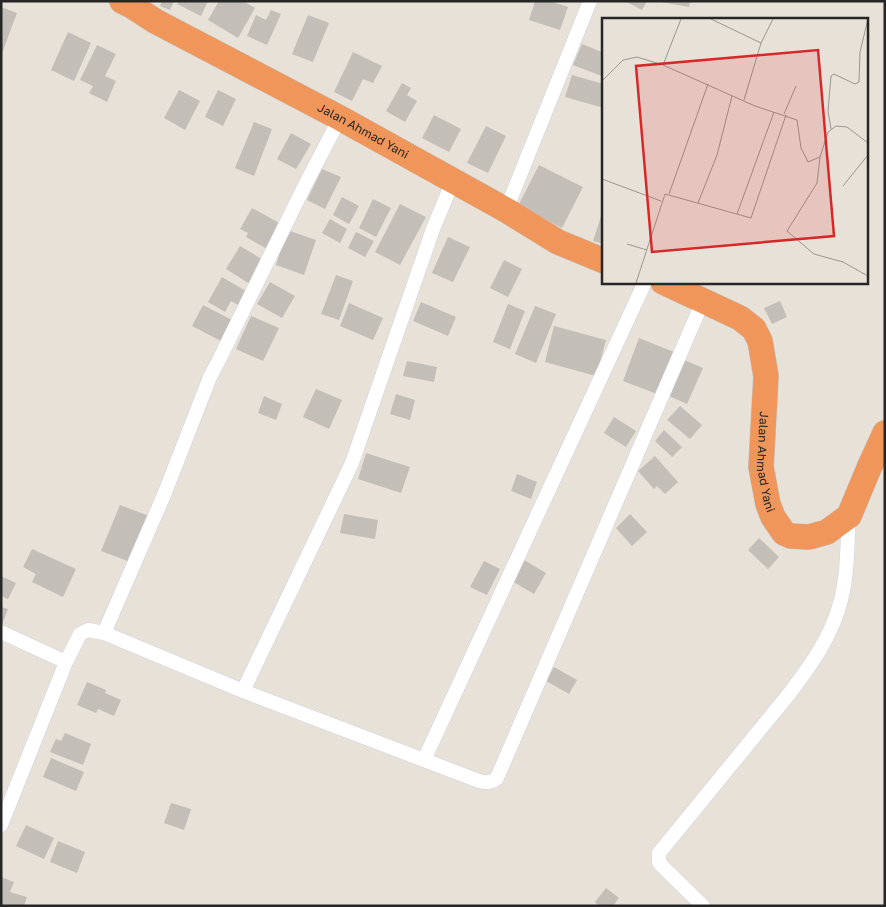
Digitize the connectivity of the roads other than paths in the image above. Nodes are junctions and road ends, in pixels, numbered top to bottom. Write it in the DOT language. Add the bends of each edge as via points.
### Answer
graph roads {
  1 [pos="590,1"];
  2 [pos="130,3"];
  3 [pos="340,118"];
  4 [pos="453,181"];
  5 [pos="506,210"];
  6 [pos="602,260"];
  7 [pos="644,284"];
  8 [pos="670,284"];
  9 [pos="700,293"];
  10 [pos="885,433"];
  11 [pos="849,516"];
  12 [pos="1,632"];
  13 [pos="104,633"];
  14 [pos="66,662"];
  15 [pos="243,691"];
  16 [pos="424,760"];
  17 [pos="1,825"];
  18 [pos="702,906"];
  1 -- 5 [label="street"];
  2 -- 3 [label="highway, Jalan Ahmad Yani" via="155,21"];
  3 -- 4 [label="highway, Jalan Ahmad Yani"];
  3 -- 13 [label="street" via="210,377 164,495"];
  4 -- 5 [label="highway, Jalan Ahmad Yani"];
  4 -- 15 [label="street" via="433,229 352,463"];
  5 -- 6 [label="highway, Jalan Ahmad Yani" via="558,242"];
  7 -- 16 [label="street"];
  8 -- 9 [label="highway, Jalan Ahmad Yani"];
  9 -- 11 [label="highway, Jalan Ahmad Yani" via="754,329 760,341 766,376 761,467 772,517 784,533 809,537 827,532"];
  9 -- 16 [label="street" via="497,778 486,783"];
  10 -- 11 [label="highway"];
  11 -- 18 [label="street" via="842,600 824,644 789,694 659,853 662,866"];
  12 -- 14 [label="street"];
  13 -- 14 [label="street" via="88,630 80,634"];
  13 -- 15 [label="street"];
  14 -- 17 [label="street"];
  15 -- 16 [label="street"];
}
